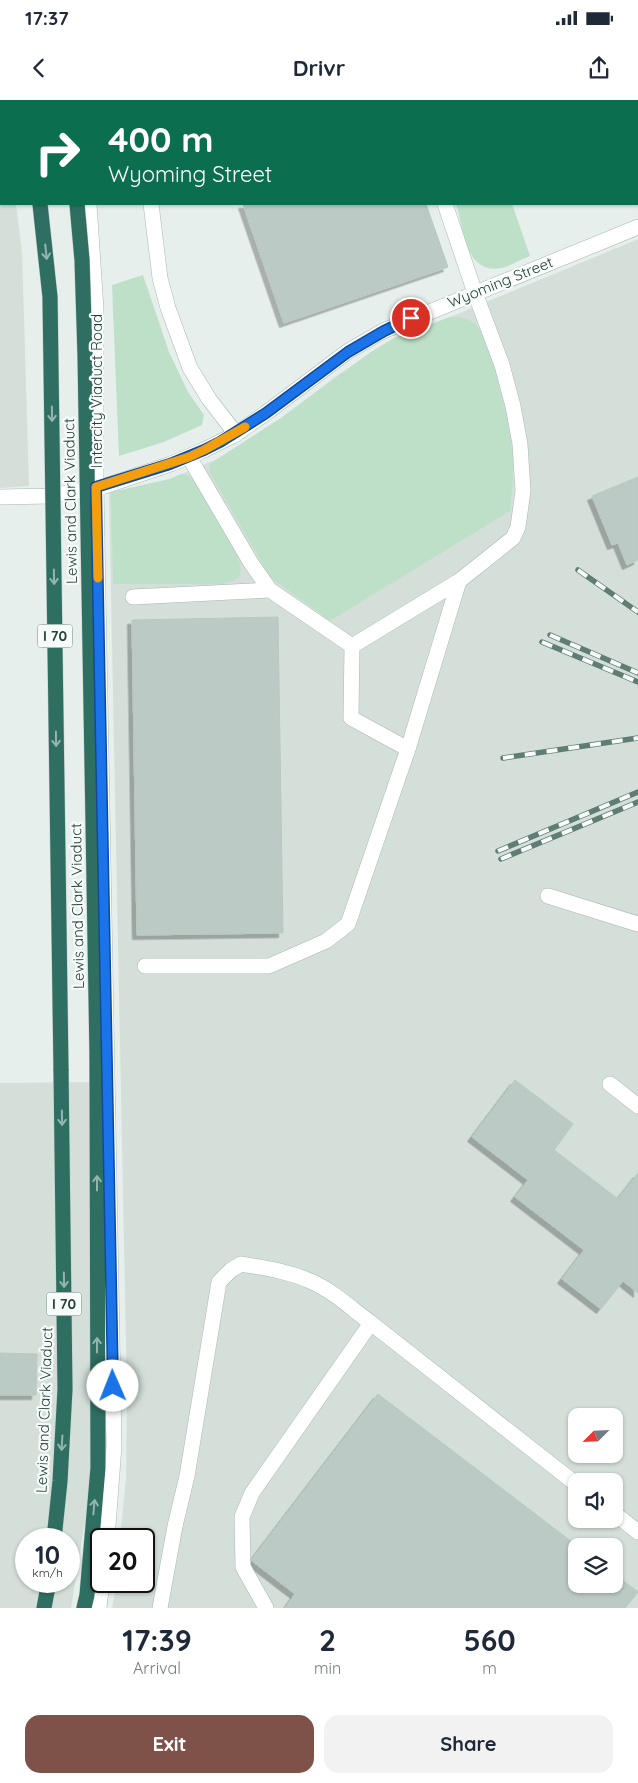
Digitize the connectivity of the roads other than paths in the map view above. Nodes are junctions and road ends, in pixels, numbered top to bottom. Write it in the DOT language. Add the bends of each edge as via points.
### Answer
graph roads {
  1 [pos="40,205"];
  2 [pos="77,205"];
  3 [pos="89,205"];
  4 [pos="151,205"];
  5 [pos="445,205"];
  6 [pos="638,227"];
  7 [pos="474,293"];
  8 [pos="236,434"];
  9 [pos="189,457"];
  10 [pos="96,487"];
  11 [pos="0,497"];
  12 [pos="459,581"];
  13 [pos="270,590"];
  14 [pos="133,597"];
  15 [pos="352,646"];
  16 [pos="408,749"];
  17 [pos="548,896"];
  18 [pos="638,924"];
  19 [pos="145,966"];
  20 [pos="610,1084"];
  21 [pos="638,1106"];
  22 [pos="371,1323"];
  23 [pos="568,1478"];
  24 [pos="623,1520"];
  25 [pos="55,1528"];
  26 [pos="108,1528"];
  27 [pos="638,1532"];
  28 [pos="47,1593"];
  29 [pos="101,1593"];
  30 [pos="44,1608"];
  31 [pos="84,1608"];
  32 [pos="99,1608"];
  33 [pos="160,1608"];
  34 [pos="266,1608"];
  1 -- 25 [label="highway, Lewis and Clark Viaduct / I 70, one-way, bridge" via="51,307 65,1388"];
  31 -- 2 [label="highway, Lewis and Clark Viaduct / I 70, one-way, bridge" via="98,1468 97,1055 86,355"];
  3 -- 10 [label="street, Intercity Viaduct Road" via="96,309"];
  4 -- 8 [label="street" via="160,278 190,368"];
  5 -- 7 [label="street"];
  6 -- 7 [label="street, Wyoming Street"];
  7 -- 8 [label="street, Wyoming Street" via="376,335"];
  7 -- 12 [label="street" via="502,365 513,406 523,490 518,527 513,538"];
  8 -- 9 [label="street, Wyoming Street"];
  9 -- 10 [label="street, Wyoming Street"];
  9 -- 13 [label="street" via="251,564"];
  10 -- 11 [label="street, Wyoming Street" via="50,496"];
  10 -- 26 [label="street, Intercity Viaduct Road" via="114,1446"];
  12 -- 15 [label="street"];
  12 -- 16 [label="street"];
  13 -- 14 [label="street"];
  13 -- 15 [label="street"];
  15 -- 16 [label="street" via="352,718"];
  16 -- 19 [label="street" via="348,924 326,941 269,966"];
  17 -- 18 [label="street"];
  20 -- 21 [label="street"];
  22 -- 23 [label="street"];
  22 -- 33 [label="street" via="311,1281 287,1273 241,1264 219,1282 187,1476"];
  22 -- 34 [label="street" via="252,1493 242,1517 243,1567"];
  24 -- 27 [label="street"];
  28 -- 30 [label="highway"];
  29 -- 32 [label="street"];
}
